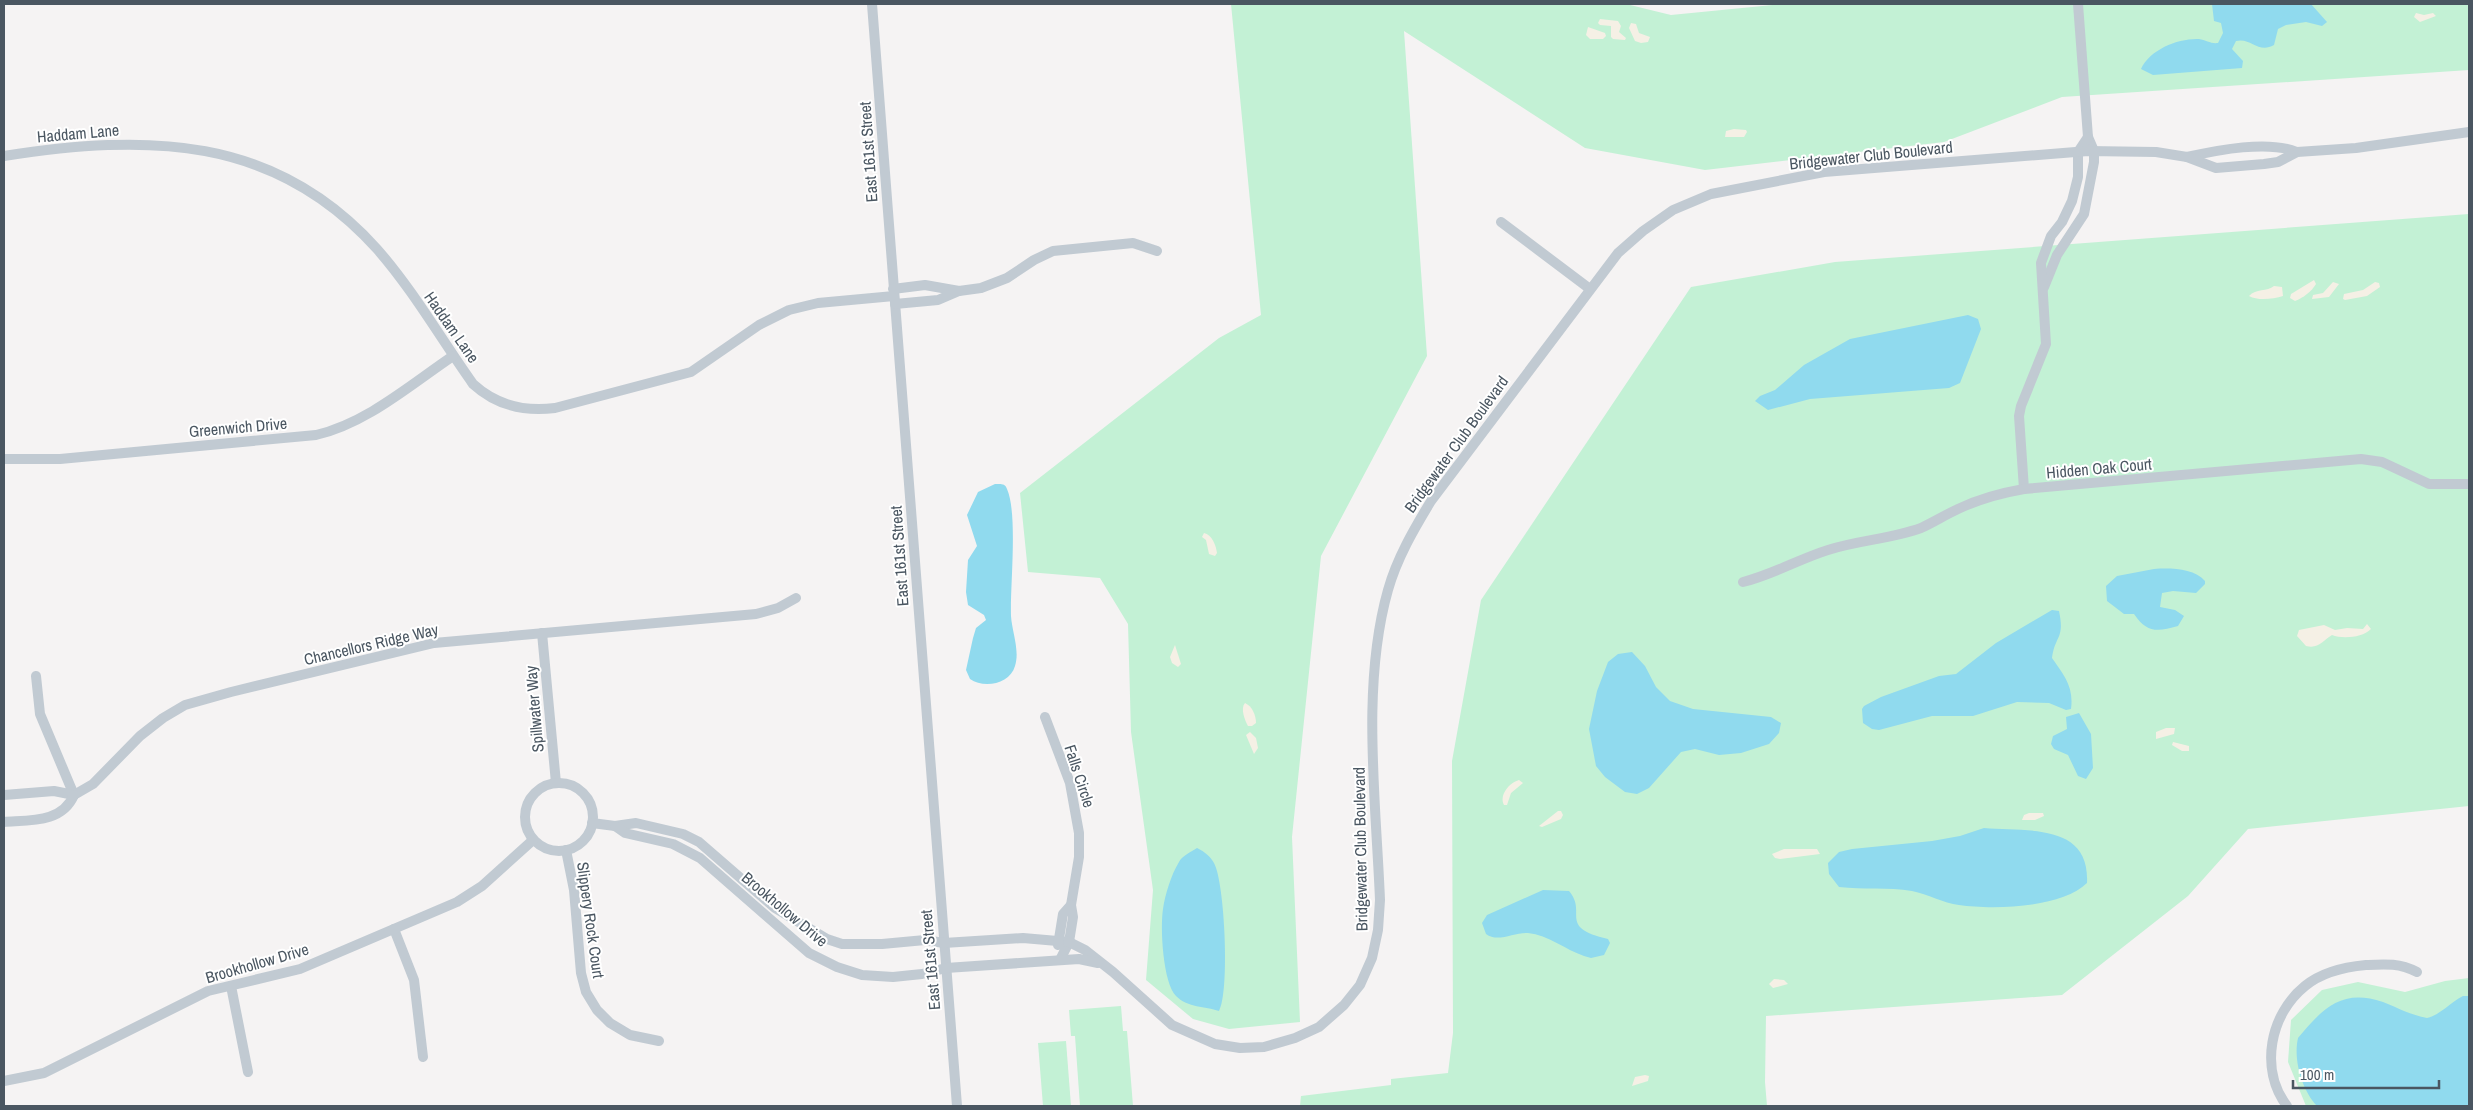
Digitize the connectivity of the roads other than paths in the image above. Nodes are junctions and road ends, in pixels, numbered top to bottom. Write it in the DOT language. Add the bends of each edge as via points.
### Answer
graph roads {
  1 [pos="872,4"];
  2 [pos="2078,4"];
  3 [pos="2469,132"];
  4 [pos="2088,137"];
  5 [pos="2094,151"];
  6 [pos="2078,152"];
  7 [pos="2297,152"];
  8 [pos="4,156"];
  9 [pos="2187,158"];
  10 [pos="1501,222"];
  11 [pos="2062,222"];
  12 [pos="2072,230"];
  13 [pos="1157,251"];
  14 [pos="2043,287"];
  15 [pos="1590,289"];
  16 [pos="959,291"];
  17 [pos="894,296"];
  18 [pos="453,356"];
  19 [pos="4,460"];
  20 [pos="2469,484"];
  21 [pos="2024,489"];
  22 [pos="1743,582"];
  23 [pos="796,598"];
  24 [pos="542,633"];
  25 [pos="36,676"];
  26 [pos="1045,717"];
  27 [pos="556,783"];
  28 [pos="4,795"];
  29 [pos="74,795"];
  30 [pos="4,822"];
  31 [pos="592,822"];
  32 [pos="615,826"];
  33 [pos="533,840"];
  34 [pos="566,850"];
  35 [pos="1071,904"];
  36 [pos="394,929"];
  37 [pos="1058,940"];
  38 [pos="1069,942"];
  39 [pos="944,944"];
  40 [pos="1060,960"];
  41 [pos="1099,963"];
  42 [pos="946,968"];
  43 [pos="2417,972"];
  44 [pos="230,986"];
  45 [pos="659,1042"];
  46 [pos="423,1058"];
  47 [pos="248,1072"];
  48 [pos="4,1081"];
  49 [pos="957,1106"];
  50 [pos="2287,1106"];
  1 -- 17 [label="street, East 161st Street"];
  2 -- 4 [label="street"];
  3 -- 7 [label="street, Bridgewater Club Boulevard" via="2356,148"];
  4 -- 5 [label="street"];
  4 -- 6 [label="street"];
  5 -- 6 [label="street, Bridgewater Club Boulevard"];
  5 -- 9 [label="street, Bridgewater Club Boulevard" via="2156,152"];
  5 -- 12 [label="street" via="2084,214"];
  6 -- 11 [label="street" via="2076,189"];
  6 -- 15 [label="street, Bridgewater Club Boulevard" via="1824,172 1711,194 1673,210 1643,231 1618,253"];
  7 -- 9 [label="street, Bridgewater Club Boulevard" via="2280,146 2210,152"];
  7 -- 9 [label="street, Bridgewater Club Boulevard" via="2272,163 2216,168"];
  8 -- 18 [label="street, Haddam Lane" via="158,144 217,152 276,173 327,203 378,250"];
  10 -- 15 [label="street"];
  11 -- 12 [label="street"];
  11 -- 14 [label="street" via="2051,236 2044,254"];
  12 -- 14 [label="street" via="2052,263"];
  13 -- 16 [label="street" via="1133,243 1053,251 998,282"];
  14 -- 21 [label="street" via="2046,344 2023,394 2019,416"];
  15 -- 41 [label="street, Bridgewater Club Boulevard" via="1430,501 1409,538 1388,590 1375,657 1372,703 1380,900 1378,930 1372,958 1360,985 1344,1005 1319,1027 1264,1047 1240,1048 1215,1044 1172,1025"];
  16 -- 17 [label="street" via="938,300"];
  16 -- 17 [label="street" via="925,285"];
  17 -- 18 [label="street, Haddam Lane" via="818,303 789,310 760,324 691,372 555,408 521,409 500,403 474,384"];
  17 -- 39 [label="street, East 161st Street"];
  18 -- 19 [label="street, Greenwich Drive" via="358,420 324,433 60,459"];
  20 -- 21 [label="street, Hidden Oak Court" via="2430,484 2382,462 2361,459"];
  21 -- 22 [label="street, Hidden Oak Court" via="1977,501 1938,521 1900,535 1872,538 1827,550"];
  23 -- 24 [label="street, Chancellors Ridge Way" via="778,608 756,614"];
  24 -- 27 [label="street, Spillwater Way"];
  24 -- 29 [label="street, Chancellors Ridge Way" via="423,645 192,703 148,728 92,784"];
  25 -- 29 [label="street" via="40,714"];
  26 -- 35 [label="street, Falls Circle" via="1070,783 1078,820 1079,857"];
  27 -- 31 [label="street" via="573,786 580,791 590,805"];
  27 -- 33 [label="street" via="538,789 527,804 525,823"];
  28 -- 29 [label="street" via="54,791"];
  29 -- 30 [label="street, Chancellors Ridge Way" via="70,805 52,816"];
  31 -- 32 [label="street, Brookhollow Drive"];
  31 -- 34 [label="street" via="586,837"];
  32 -- 39 [label="street, Brookhollow Drive" via="636,823 683,834 699,842 775,908 827,939 842,944 925,940"];
  32 -- 42 [label="street, Brookhollow Drive" via="625,833 673,844 700,858 809,953 837,968 862,975 892,977"];
  33 -- 34 [label="street" via="548,849"];
  33 -- 36 [label="street, Brookhollow Drive" via="467,896"];
  34 -- 45 [label="street, Slippery Rock Court" via="586,992 610,1023 630,1035"];
  35 -- 37 [label="street, Falls Circle" via="1063,914"];
  35 -- 38 [label="street, Falls Circle" via="1073,917"];
  36 -- 44 [label="street, Brookhollow Drive" via="300,969"];
  36 -- 46 [label="street" via="414,980"];
  37 -- 38 [label="street, Bridgewater Club Boulevard"];
  37 -- 39 [label="street, Bridgewater Club Boulevard" via="1023,938"];
  37 -- 40 [label="street, Falls Circle"];
  38 -- 40 [label="street, Falls Circle"];
  38 -- 41 [label="street, Bridgewater Club Boulevard" via="1085,950"];
  39 -- 42 [label="street, East 161st Street"];
  40 -- 41 [label="street, Bridgewater Club Boulevard"];
  40 -- 42 [label="street, Bridgewater Club Boulevard"];
  42 -- 49 [label="street, East 161st Street"];
  43 -- 50 [label="street" via="2402,964 2391,963 2346,968 2316,978 2292,997 2278,1021 2271,1054 2273,1075"];
  44 -- 47 [label="street"];
  44 -- 48 [label="street, Brookhollow Drive" via="195,997 44,1073"];
}
